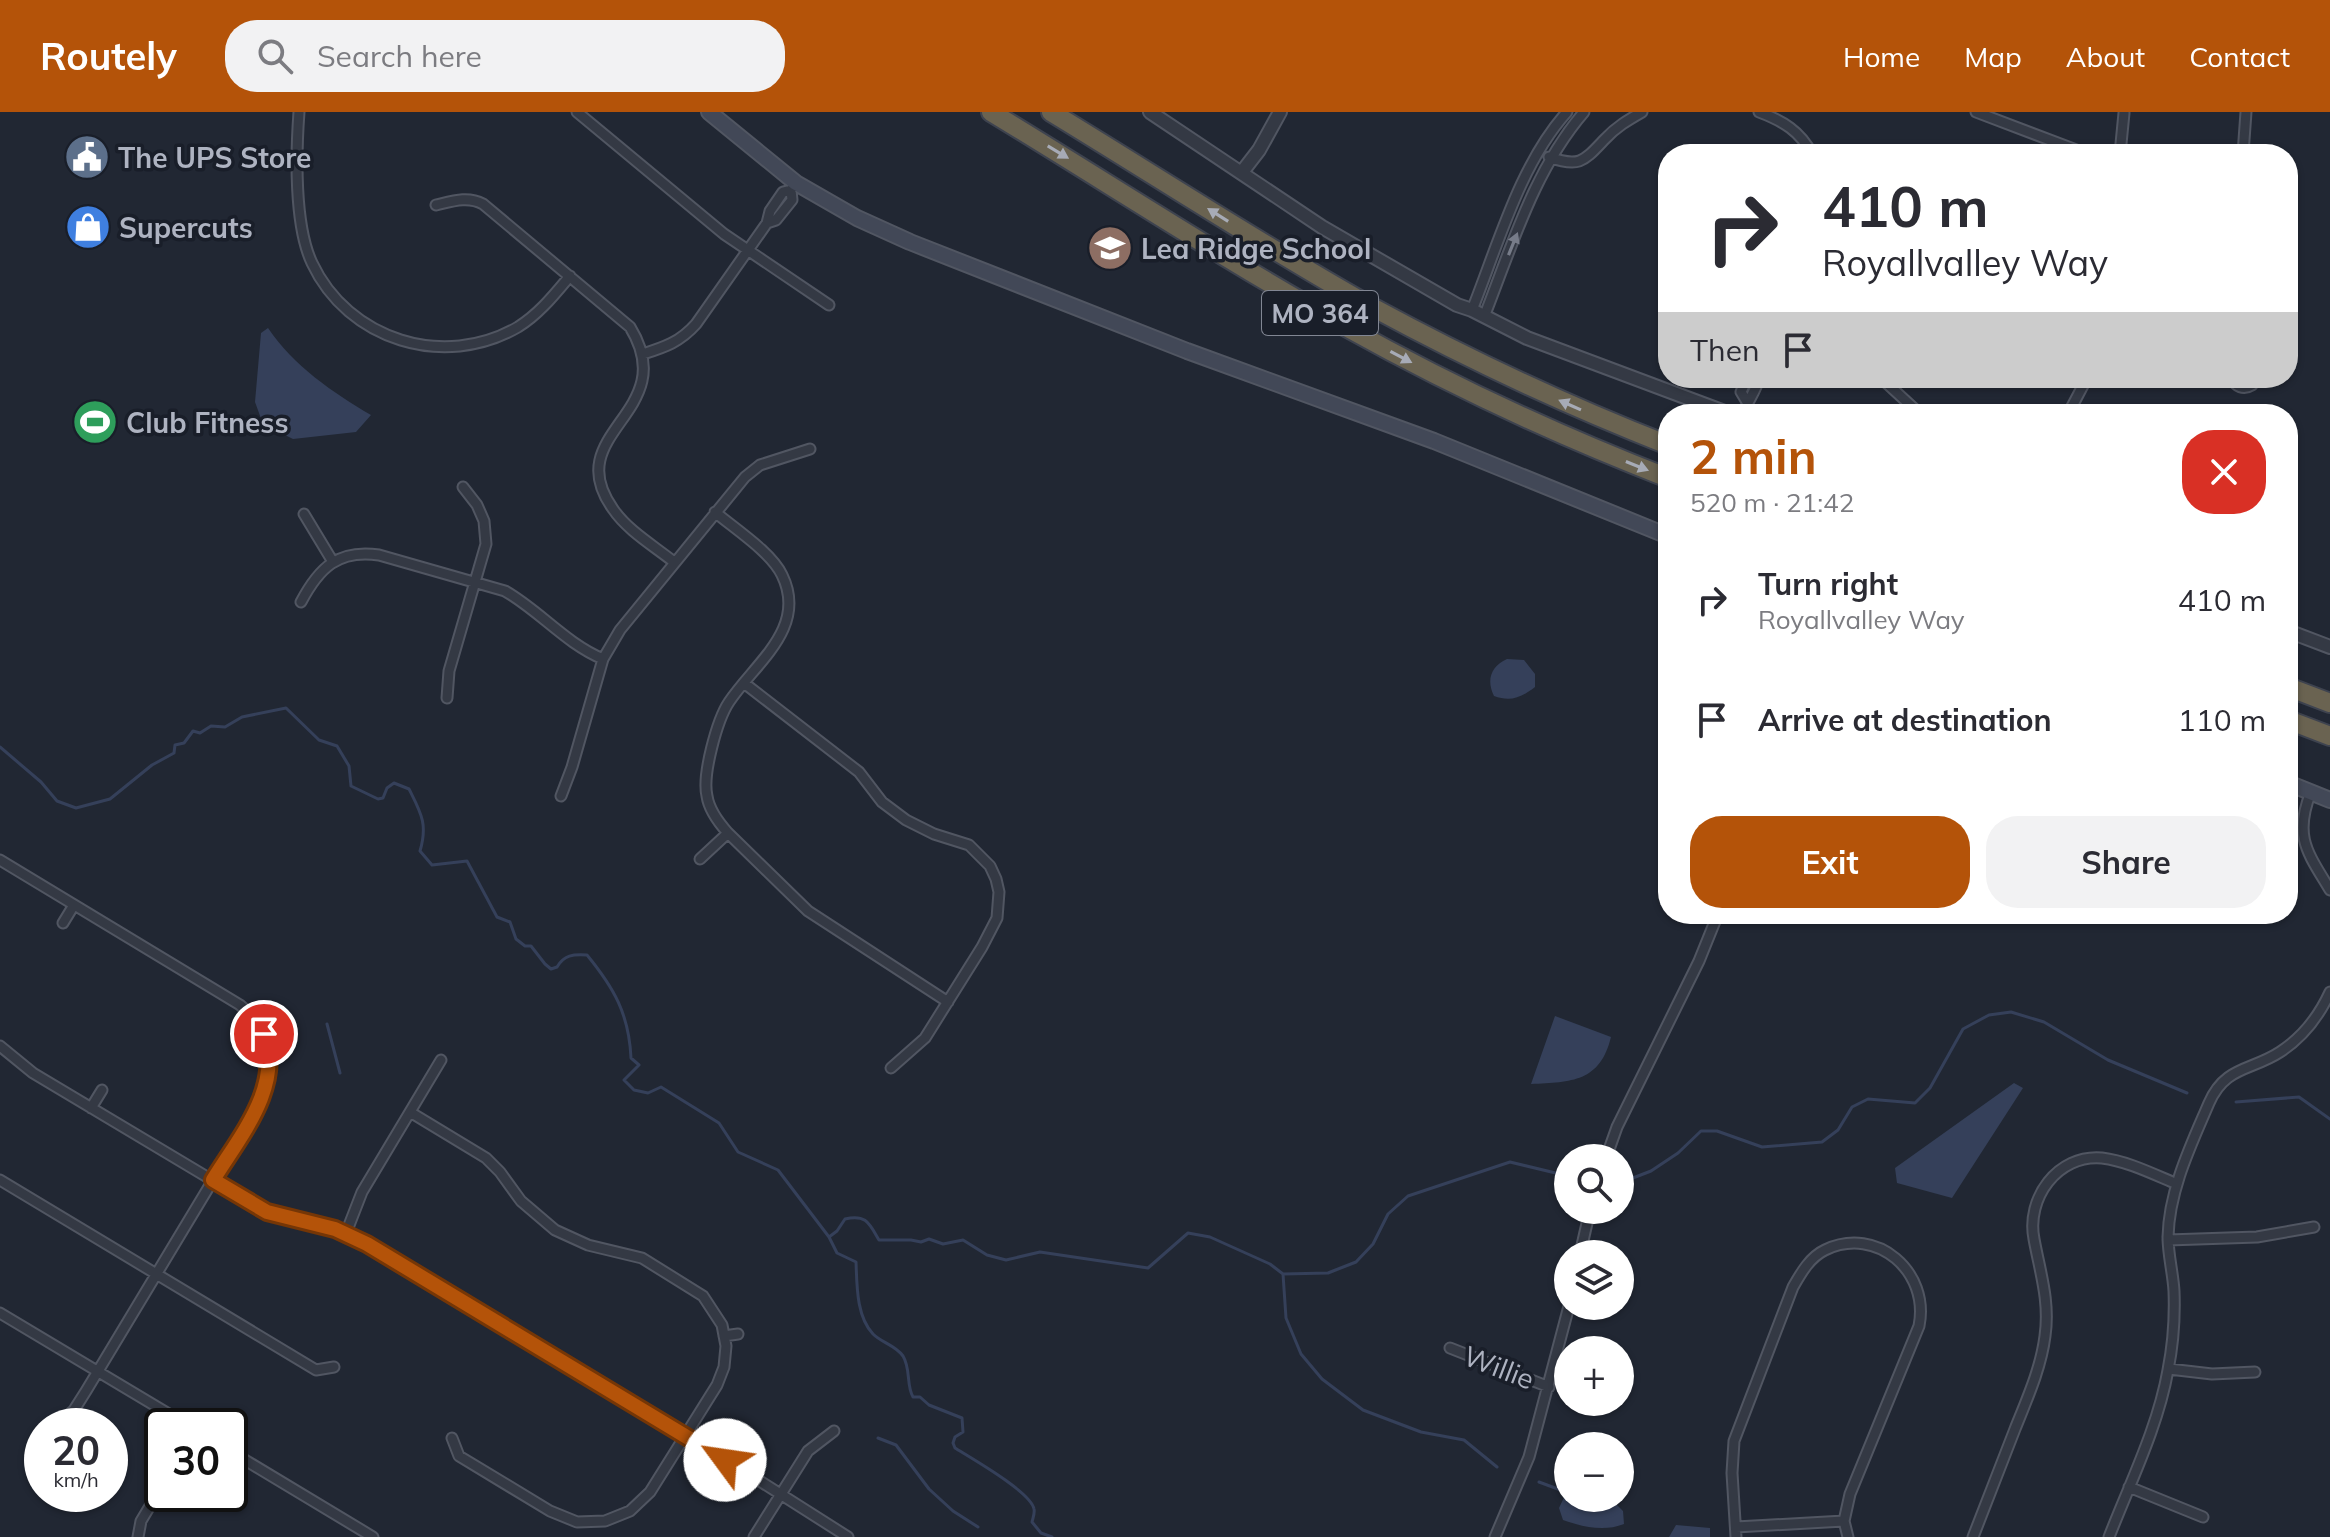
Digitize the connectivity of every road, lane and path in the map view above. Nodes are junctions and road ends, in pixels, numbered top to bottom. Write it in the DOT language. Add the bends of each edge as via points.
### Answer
graph roads {
  1 [pos="299,112"];
  2 [pos="577,112"];
  3 [pos="709,112"];
  4 [pos="991,112"];
  5 [pos="1051,112"];
  6 [pos="1150,112"];
  7 [pos="1280,112"];
  8 [pos="1567,112"];
  9 [pos="1584,112"];
  10 [pos="1642,112"];
  11 [pos="1759,112"];
  12 [pos="1976,112"];
  13 [pos="2124,112"];
  14 [pos="2246,112"];
  15 [pos="1807,144"];
  16 [pos="2061,144"];
  17 [pos="2121,144"];
  18 [pos="2244,144"];
  19 [pos="1538,152"];
  20 [pos="1551,158"];
  21 [pos="1242,172"];
  22 [pos="794,187"];
  23 [pos="436,205"];
  24 [pos="747,252"];
  25 [pos="570,276"];
  26 [pos="829,305"];
  27 [pos="1472,310"];
  28 [pos="1484,317"];
  29 [pos="643,354"];
  30 [pos="1658,387"];
  31 [pos="1661,388"];
  32 [pos="1743,388"];
  33 [pos="1756,388"];
  34 [pos="1892,388"];
  35 [pos="1747,402"];
  36 [pos="1703,404"];
  37 [pos="1909,404"];
  38 [pos="1658,441"];
  39 [pos="810,449"];
  40 [pos="1658,474"];
  41 [pos="463,487"];
  42 [pos="715,512"];
  43 [pos="304,514"];
  44 [pos="1658,532"];
  45 [pos="333,562"];
  46 [pos="674,562"];
  47 [pos="475,582"];
  48 [pos="301,602"];
  49 [pos="2298,635"];
  50 [pos="2330,647"];
  51 [pos="603,659"];
  52 [pos="744,683"];
  53 [pos="2298,691"];
  54 [pos="447,698"];
  55 [pos="2330,703"];
  56 [pos="2298,724"];
  57 [pos="2330,736"];
  58 [pos="2298,787"];
  59 [pos="2311,792"];
  60 [pos="561,796"];
  61 [pos="2330,800"];
  62 [pos="728,833"];
  63 [pos="700,859"];
  64 [pos="0,860"];
  65 [pos="2330,890"];
  66 [pos="74,905"];
  67 [pos="63,923"];
  68 [pos="1714,924"];
  69 [pos="2330,992"];
  70 [pos="948,1002"];
  71 [pos="2325,1014"];
  72 [pos="286,1043"];
  73 [pos="0,1046"];
  74 [pos="268,1048"];
  75 [pos="441,1060"];
  76 [pos="891,1068"];
  77 [pos="102,1090"];
  78 [pos="91,1108"];
  79 [pos="410,1112"];
  80 [pos="1611,1144"];
  81 [pos="0,1180"];
  82 [pos="213,1180"];
  83 [pos="2177,1184"];
  84 [pos="2314,1227"];
  85 [pos="346,1233"];
  86 [pos="2168,1240"];
  87 [pos="157,1273"];
  88 [pos="0,1313"];
  89 [pos="1566,1320"];
  90 [pos="738,1334"];
  91 [pos="724,1336"];
  92 [pos="1450,1348"];
  93 [pos="334,1367"];
  94 [pos="2169,1369"];
  95 [pos="98,1371"];
  96 [pos="2255,1372"];
  97 [pos="1549,1387"];
  98 [pos="75,1408"];
  99 [pos="159,1408"];
  100 [pos="834,1431"];
  101 [pos="686,1436"];
  102 [pos="452,1438"];
  103 [pos="248,1462"];
  104 [pos="2129,1487"];
  105 [pos="780,1495"];
  106 [pos="146,1512"];
  107 [pos="2203,1517"];
  108 [pos="1844,1521"];
  109 [pos="1736,1532"];
  110 [pos="138,1537"];
  111 [pos="373,1537"];
  112 [pos="754,1537"];
  113 [pos="848,1537"];
  114 [pos="1495,1537"];
  115 [pos="1848,1537"];
  116 [pos="1973,1537"];
  117 [pos="2109,1537"];
  1 -- 25 [label="street" via="299,210 307,252 333,296 365,324 416,345 477,343 530,318"];
  2 -- 24 [label="street"];
  3 -- 22 [label="main road"];
  4 -- 40 [label="highway, MO 364, one-way" via="1347,328 1516,414"];
  38 -- 5 [label="highway, MO 364, one-way" via="1531,387 1372,307"];
  6 -- 21 [label="street"];
  7 -- 21 [label="street"];
  8 -- 19 [label="street"];
  9 -- 20 [label="street"];
  10 -- 20 [label="street" via="1622,122 1582,161"];
  11 -- 15 [label="street" via="1785,123"];
  12 -- 16 [label="street"];
  13 -- 17 [label="street"];
  14 -- 18 [label="street"];
  19 -- 20 [label="street"];
  19 -- 27 [label="street"];
  28 -- 20 [label="street, one-way"];
  21 -- 27 [label="street" via="1322,227"];
  22 -- 24 [label="street" via="792,200"];
  22 -- 44 [label="main road" via="922,247"];
  23 -- 25 [label="street" via="460,200 483,204"];
  24 -- 26 [label="street"];
  24 -- 29 [label="street" via="683,338"];
  25 -- 29 [label="street" via="630,327"];
  27 -- 28 [label="street"];
  28 -- 30 [label="street"];
  29 -- 46 [label="street" via="641,391 606,442 600,481 614,512"];
  31 -- 36 [label="street"];
  32 -- 35 [label="street"];
  33 -- 35 [label="street"];
  34 -- 37 [label="street"];
  39 -- 42 [label="street" via="760,465"];
  41 -- 47 [label="street" via="484,521 486,544"];
  42 -- 46 [label="street"];
  42 -- 52 [label="street" via="776,565 788,591 782,634"];
  43 -- 45 [label="street"];
  45 -- 47 [label="street" via="367,553"];
  45 -- 48 [label="street" via="313,580"];
  46 -- 51 [label="street"];
  47 -- 51 [label="street" via="518,599 577,646"];
  47 -- 54 [label="street" via="449,671"];
  49 -- 50 [label="street"];
  51 -- 60 [label="street"];
  52 -- 62 [label="street" via="727,704 708,766 706,796"];
  52 -- 70 [label="street" via="859,772 894,811 934,834 969,845 990,866 999,892 997,918"];
  53 -- 55 [label="highway"];
  56 -- 57 [label="highway"];
  58 -- 59 [label="main road"];
  59 -- 61 [label="main road"];
  59 -- 65 [label="street" via="2302,840"];
  62 -- 63 [label="street"];
  62 -- 70 [label="street" via="808,911"];
  64 -- 66 [label="street"];
  66 -- 67 [label="street"];
  66 -- 74 [label="street" via="240,1005 257,1022"];
  68 -- 80 [label="street"];
  69 -- 71 [label="street"];
  70 -- 76 [label="street" via="925,1038"];
  71 -- 83 [label="street" via="2278,1054 2233,1072 2216,1088"];
  72 -- 74 [label="street"];
  73 -- 78 [label="street"];
  74 -- 82 [label="street" via="265,1092"];
  75 -- 79 [label="street"];
  77 -- 78 [label="street"];
  78 -- 82 [label="street"];
  79 -- 85 [label="street" via="362,1192"];
  79 -- 91 [label="street" via="486,1158 521,1201 553,1229 588,1245 642,1258 697,1291 714,1308"];
  81 -- 87 [label="street"];
  82 -- 85 [label="street" via="270,1213"];
  82 -- 87 [label="street"];
  83 -- 86 [label="street"];
  83 -- 116 [label="street" via="2097,1158 2061,1169 2045,1184 2032,1218 2045,1284 2043,1349"];
  84 -- 86 [label="street" via="2257,1237"];
  85 -- 101 [label="street"];
  86 -- 94 [label="street" via="2174,1291"];
  87 -- 93 [label="street" via="316,1370"];
  87 -- 95 [label="street"];
  88 -- 95 [label="street"];
  89 -- 97 [label="street"];
  90 -- 91 [label="street"];
  91 -- 101 [label="street" via="723,1372"];
  92 -- 97 [label="street, Willie"];
  94 -- 96 [label="street"];
  94 -- 104 [label="street"];
  95 -- 98 [label="street"];
  95 -- 99 [label="street"];
  97 -- 114 [label="street" via="1529,1457"];
  100 -- 105 [label="street" via="808,1451"];
  101 -- 102 [label="street" via="640,1503 614,1519 592,1523 561,1517 466,1460"];
  101 -- 105 [label="street"];
  103 -- 111 [label="street"];
  104 -- 107 [label="street"];
  104 -- 117 [label="street"];
  105 -- 112 [label="street"];
  105 -- 113 [label="street"];
  106 -- 110 [label="street"];
  108 -- 109 [label="street"];
  108 -- 109 [label="street" via="1921,1315 1918,1291 1899,1259 1876,1247 1852,1244 1826,1250 1806,1266 1793,1287 1734,1441"];
  108 -- 115 [label="street"];
}
